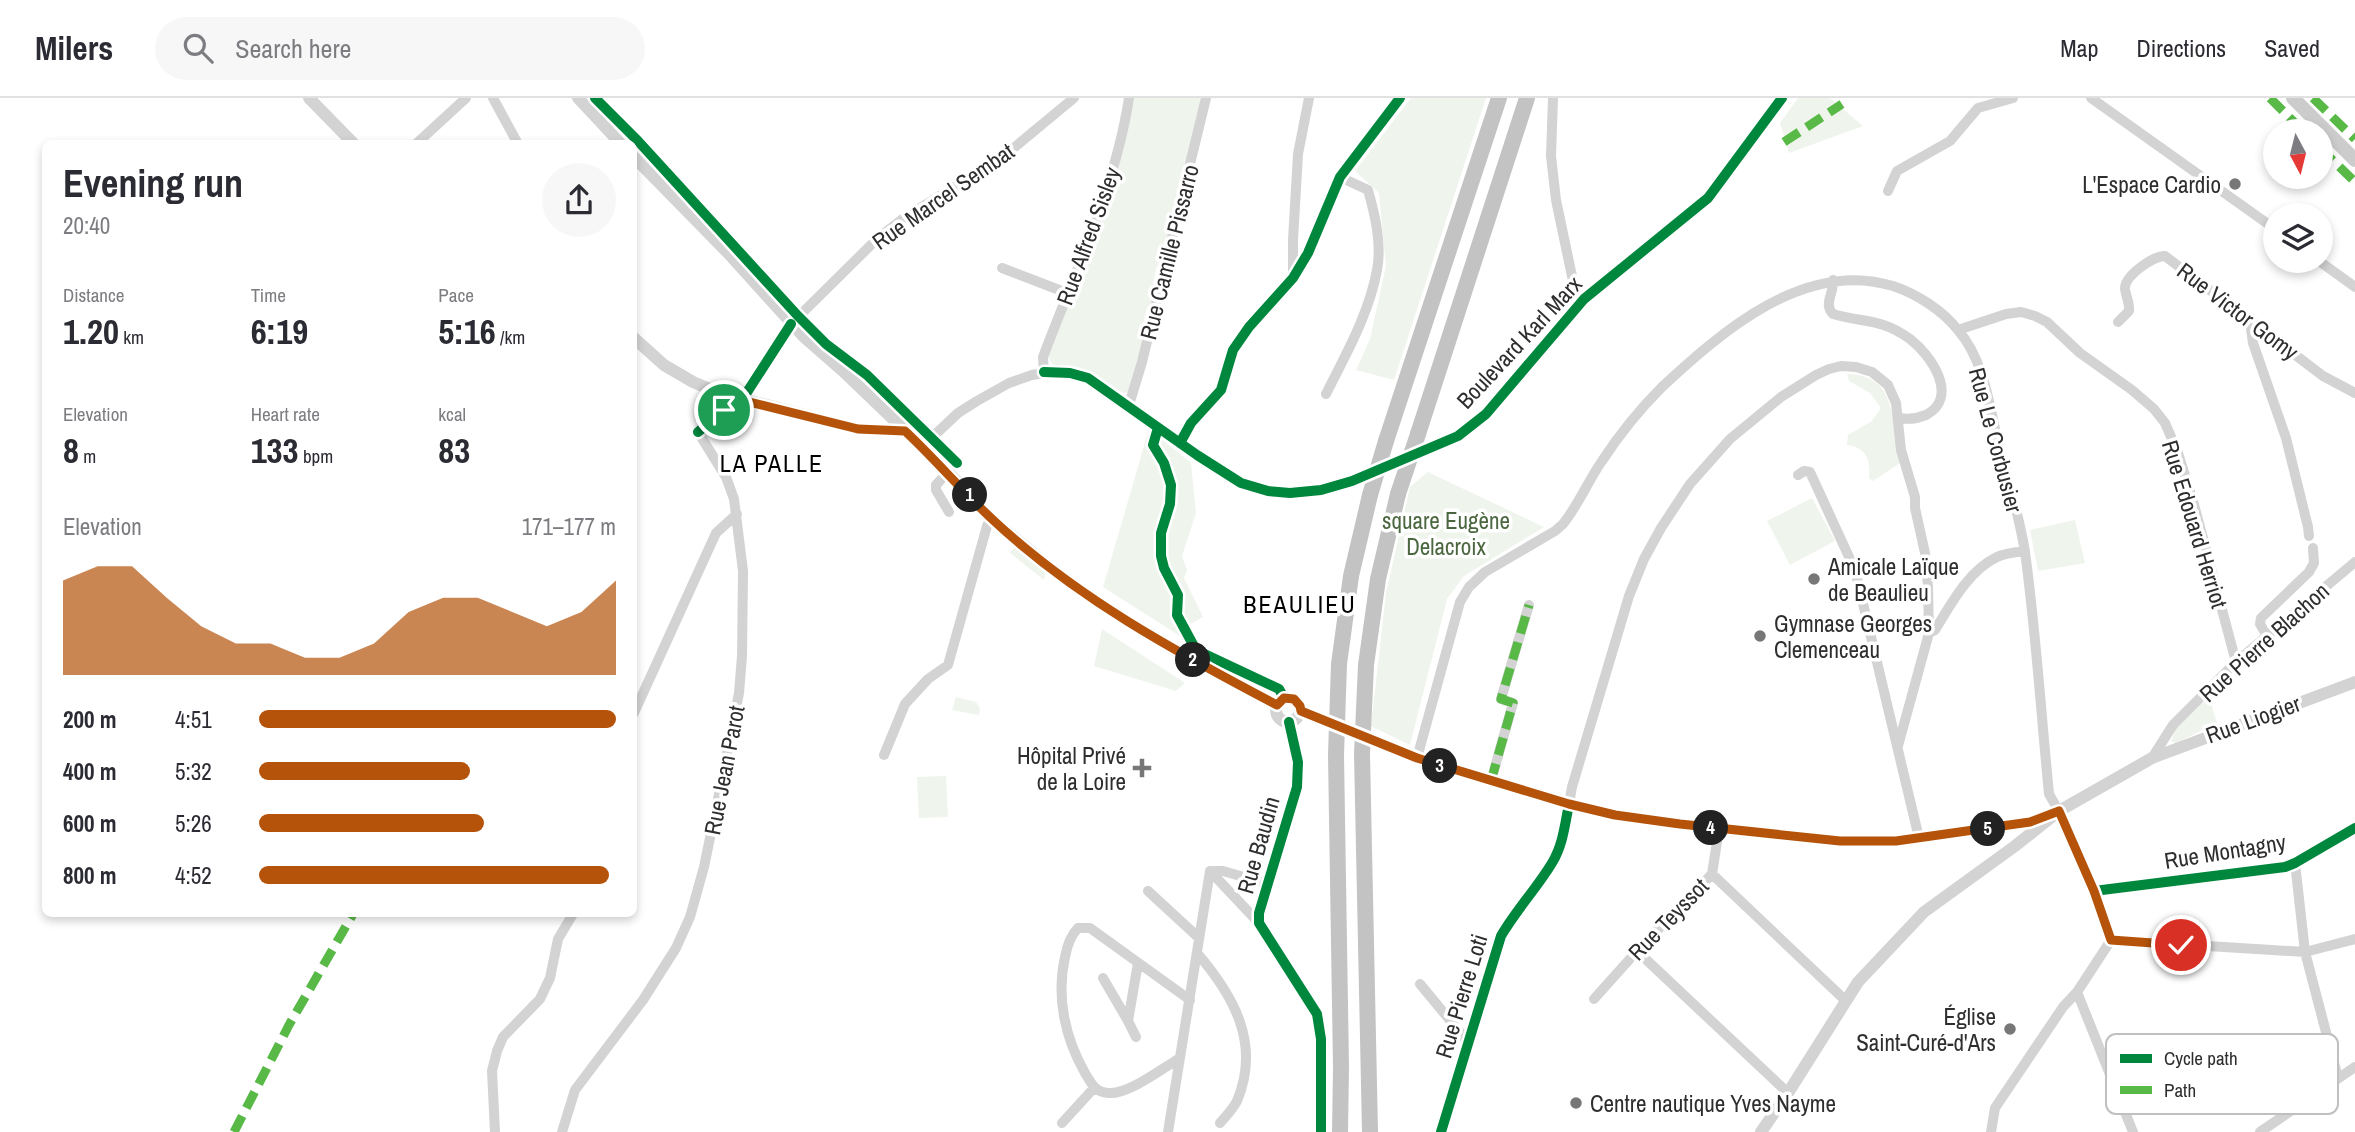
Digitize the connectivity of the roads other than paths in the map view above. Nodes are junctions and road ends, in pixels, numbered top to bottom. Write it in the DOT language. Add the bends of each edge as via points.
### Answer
graph roads {
  1 [pos="309,98"];
  2 [pos="466,98"];
  3 [pos="493,98"];
  4 [pos="578,98"];
  5 [pos="1074,98"];
  6 [pos="1129,98"];
  7 [pos="1206,98"];
  8 [pos="1309,98"];
  9 [pos="1400,98"];
  10 [pos="1499,98"];
  11 [pos="1527,98"];
  12 [pos="1553,98"];
  13 [pos="1782,98"];
  14 [pos="2013,98"];
  15 [pos="2091,98"];
  16 [pos="2293,98"];
  17 [pos="350,140"];
  18 [pos="420,140"];
  19 [pos="516,140"];
  20 [pos="617,140"];
  21 [pos="637,160"];
  22 [pos="2355,160"];
  23 [pos="1340,177"];
  24 [pos="1888,191"];
  25 [pos="2263,220"];
  26 [pos="1293,240"];
  27 [pos="1312,243"];
  28 [pos="1002,268"];
  29 [pos="2333,271"];
  30 [pos="1293,278"];
  31 [pos="1833,280"];
  32 [pos="2355,287"];
  33 [pos="1067,293"];
  34 [pos="1584,299"];
  35 [pos="2118,322"];
  36 [pos="2250,322"];
  37 [pos="791,324"];
  38 [pos="1958,330"];
  39 [pos="637,341"];
  40 [pos="1044,372"];
  41 [pos="2355,393"];
  42 [pos="1326,394"];
  43 [pos="741,400"];
  44 [pos="1129,405"];
  45 [pos="1899,418"];
  46 [pos="905,431"];
  47 [pos="1180,443"];
  48 [pos="922,447"];
  49 [pos="948,472"];
  50 [pos="1798,475"];
  51 [pos="949,512"];
  52 [pos="737,514"];
  53 [pos="992,519"];
  54 [pos="2309,536"];
  55 [pos="2313,548"];
  56 [pos="2025,551"];
  57 [pos="2355,562"];
  58 [pos="1529,606"];
  59 [pos="1929,633"];
  60 [pos="2267,636"];
  61 [pos="2236,662"];
  62 [pos="2355,681"];
  63 [pos="1277,705"];
  64 [pos="637,706"];
  65 [pos="1306,713"];
  66 [pos="1289,722"];
  67 [pos="1899,746"];
  68 [pos="884,755"];
  69 [pos="1417,758"];
  70 [pos="2152,758"];
  71 [pos="1491,781"];
  72 [pos="1569,804"];
  73 [pos="2059,811"];
  74 [pos="2355,828"];
  75 [pos="1719,829"];
  76 [pos="1919,838"];
  77 [pos="2295,863"];
  78 [pos="1210,871"];
  79 [pos="1712,874"];
  80 [pos="1268,884"];
  81 [pos="1148,891"];
  82 [pos="2094,891"];
  83 [pos="571,917"];
  84 [pos="1259,923"];
  85 [pos="1199,938"];
  86 [pos="2355,939"];
  87 [pos="2111,940"];
  88 [pos="1637,951"];
  89 [pos="2305,952"];
  90 [pos="1197,953"];
  91 [pos="1138,963"];
  92 [pos="1103,978"];
  93 [pos="1420,984"];
  94 [pos="2077,992"];
  95 [pos="1594,999"];
  96 [pos="1190,1000"];
  97 [pos="1845,1000"];
  98 [pos="1128,1021"];
  99 [pos="2326,1034"];
  100 [pos="1136,1037"];
  101 [pos="1468,1042"];
  102 [pos="1181,1058"];
  103 [pos="2106,1064"];
  104 [pos="2355,1067"];
  105 [pos="2338,1078"];
  106 [pos="1094,1088"];
  107 [pos="1788,1093"];
  108 [pos="2126,1114"];
  109 [pos="2286,1114"];
  110 [pos="1062,1123"];
  111 [pos="1220,1123"];
  112 [pos="495,1132"];
  113 [pos="562,1132"];
  114 [pos="1168,1132"];
  115 [pos="1321,1132"];
  116 [pos="1340,1132"];
  117 [pos="1370,1132"];
  118 [pos="1441,1132"];
  119 [pos="1761,1132"];
  120 [pos="1991,1132"];
  121 [pos="2133,1132"];
  122 [pos="2260,1132"];
  1 -- 17 [label="street"];
  2 -- 18 [label="street"];
  3 -- 19 [label="street"];
  4 -- 20 [label="street"];
  5 -- 37 [label="street, Rue Marcel Sembat" via="1004,156 877,239"];
  6 -- 33 [label="street, Rue Alfred Sisley" via="1108,188"];
  7 -- 44 [label="street, Rue Camille Pissarro"];
  8 -- 26 [label="street" via="1298,154"];
  9 -- 23 [label="street"];
  10 -- 116 [label="highway, bridge" via="1386,440 1351,576 1339,664 1336,755"];
  11 -- 117 [label="highway, bridge" via="1398,494 1378,579 1362,741"];
  12 -- 34 [label="street" via="1554,189 1573,281"];
  13 -- 34 [label="street, Boulevard Karl Marx" via="1708,198"];
  14 -- 24 [label="street" via="1978,108 1950,141 1897,171"];
  15 -- 25 [label="street"];
  16 -- 22 [label="main road"];
  21 -- 37 [label="street"];
  23 -- 27 [label="street"];
  23 -- 42 [label="street" via="1368,190 1376,218 1378,267 1366,311"];
  26 -- 27 [label="street"];
  26 -- 30 [label="street"];
  27 -- 30 [label="street"];
  28 -- 33 [label="street"];
  29 -- 32 [label="street"];
  30 -- 47 [label="street" via="1233,349 1221,390 1191,423"];
  31 -- 38 [label="street, Rue Le Corbusier" via="1865,279 1900,288 1930,304"];
  31 -- 45 [label="street" via="1828,310 1897,331 1925,353 1939,376 1942,394 1936,407 1915,419"];
  31 -- 69 [label="street, Rue Le Corbusier" via="1789,294 1759,310 1662,387 1602,461 1563,524 1485,572 1469,587 1460,602"];
  33 -- 40 [label="street, Rue Alfred Sisley" via="1043,357"];
  34 -- 47 [label="street, Boulevard Karl Marx" via="1486,414 1458,436 1352,481 1290,494 1268,491 1241,483"];
  35 -- 36 [label="street, Rue Victor Gomy" via="2129,311 2127,282 2151,259 2165,256"];
  36 -- 41 [label="street, Rue Victor Gomy" via="2323,376"];
  36 -- 54 [label="street" via="2286,438"];
  37 -- 43 [label="street, Rue Marcel Sembat"];
  37 -- 46 [label="street"];
  38 -- 56 [label="street, Rue Le Corbusier" via="1980,370"];
  38 -- 61 [label="street, Rue Edouard Herriot" via="2007,314 2035,316 2154,409 2178,453"];
  39 -- 43 [label="street" via="693,382"];
  40 -- 44 [label="street, Boulevard Karl Marx" via="1088,378"];
  40 -- 48 [label="street, Boulevard Karl Marx" via="1009,383 977,401"];
  43 -- 46 [label="street" via="858,429"];
  43 -- 52 [label="street, Rue Jean Parot" via="698,432 726,477"];
  44 -- 47 [label="street, Boulevard Karl Marx"];
  45 -- 59 [label="street, Rue Pierre Loti" via="1901,450 1925,553"];
  45 -- 72 [label="street, Rue Pierre Loti" via="1888,385 1872,372 1842,366 1816,375 1781,397 1730,439 1690,484 1644,559 1629,596"];
  46 -- 48 [label="street"];
  48 -- 49 [label="street"];
  49 -- 51 [label="street" via="936,490"];
  49 -- 53 [label="street"];
  50 -- 67 [label="street" via="1810,472 1855,570"];
  52 -- 64 [label="street" via="716,533"];
  52 -- 113 [label="street, Rue Jean Parot" via="743,572 742,656 705,867 690,917 665,968 575,1090"];
  53 -- 63 [label="street" via="1105,607 1182,655"];
  53 -- 68 [label="street" via="948,665 905,704"];
  55 -- 60 [label="street" via="2315,563 2309,572 2260,618"];
  56 -- 59 [label="street" via="1999,556 1981,567"];
  56 -- 73 [label="street, Rue Le Corbusier" via="2049,794"];
  57 -- 60 [label="street, Rue Pierre Blachon"];
  58 -- 71 [label="street" via="1501,699 1513,703"];
  59 -- 67 [label="street"];
  60 -- 61 [label="street, Rue Pierre Blachon"];
  61 -- 70 [label="street, Rue Pierre Blachon" via="2174,724"];
  62 -- 70 [label="street, Rue Liogier"];
  63 -- 65 [label="street" via="1290,698"];
  63 -- 66 [label="street" via="1279,718"];
  65 -- 66 [label="street"];
  65 -- 69 [label="street, bridge"];
  66 -- 80 [label="street, Rue Baudin" via="1298,762 1297,787"];
  67 -- 76 [label="street"];
  69 -- 71 [label="street"];
  70 -- 73 [label="street, Rue Liogier"];
  71 -- 72 [label="street"];
  72 -- 75 [label="street"];
  72 -- 101 [label="street, Rue Pierre Loti" via="1563,838 1552,863 1501,936"];
  73 -- 76 [label="street" via="2030,822"];
  73 -- 82 [label="street, Rue Le Corbusier"];
  73 -- 97 [label="street" via="1924,912"];
  74 -- 77 [label="street, Rue Montagny"];
  75 -- 76 [label="street" via="1840,841"];
  75 -- 79 [label="street, Rue Teyssot"];
  77 -- 82 [label="street, Rue Montagny"];
  77 -- 89 [label="street"];
  78 -- 80 [label="street"];
  78 -- 84 [label="street"];
  78 -- 85 [label="street"];
  79 -- 88 [label="street, Rue Teyssot"];
  79 -- 97 [label="street"];
  80 -- 84 [label="street, Rue Baudin"];
  81 -- 85 [label="street"];
  82 -- 87 [label="street, Rue Le Corbusier"];
  83 -- 112 [label="street" via="558,939 550,978 540,999 503,1037 497,1051 492,1079"];
  84 -- 115 [label="street, Rue Baudin" via="1317,1014"];
  85 -- 90 [label="street"];
  86 -- 89 [label="street"];
  87 -- 89 [label="street"];
  87 -- 94 [label="street"];
  88 -- 95 [label="street, Rue Teyssot"];
  88 -- 107 [label="street"];
  89 -- 99 [label="street"];
  90 -- 96 [label="street"];
  90 -- 111 [label="street" via="1239,1018 1246,1041 1244,1076 1236,1103"];
  91 -- 96 [label="street"];
  91 -- 98 [label="street"];
  91 -- 106 [label="street" via="1090,928 1078,928 1070,937 1063,965 1062,1003 1069,1038"];
  92 -- 98 [label="street"];
  93 -- 101 [label="street, Rue Pierre Loti"];
  94 -- 103 [label="street"];
  94 -- 120 [label="street" via="1995,1108"];
  96 -- 102 [label="street"];
  97 -- 107 [label="street"];
  98 -- 100 [label="street"];
  101 -- 118 [label="street, Rue Pierre Loti"];
  102 -- 106 [label="street" via="1122,1092"];
  102 -- 114 [label="street"];
  104 -- 105 [label="street"];
  106 -- 110 [label="street"];
  107 -- 119 [label="street"];
  108 -- 121 [label="street"];
  109 -- 122 [label="street"];
}
